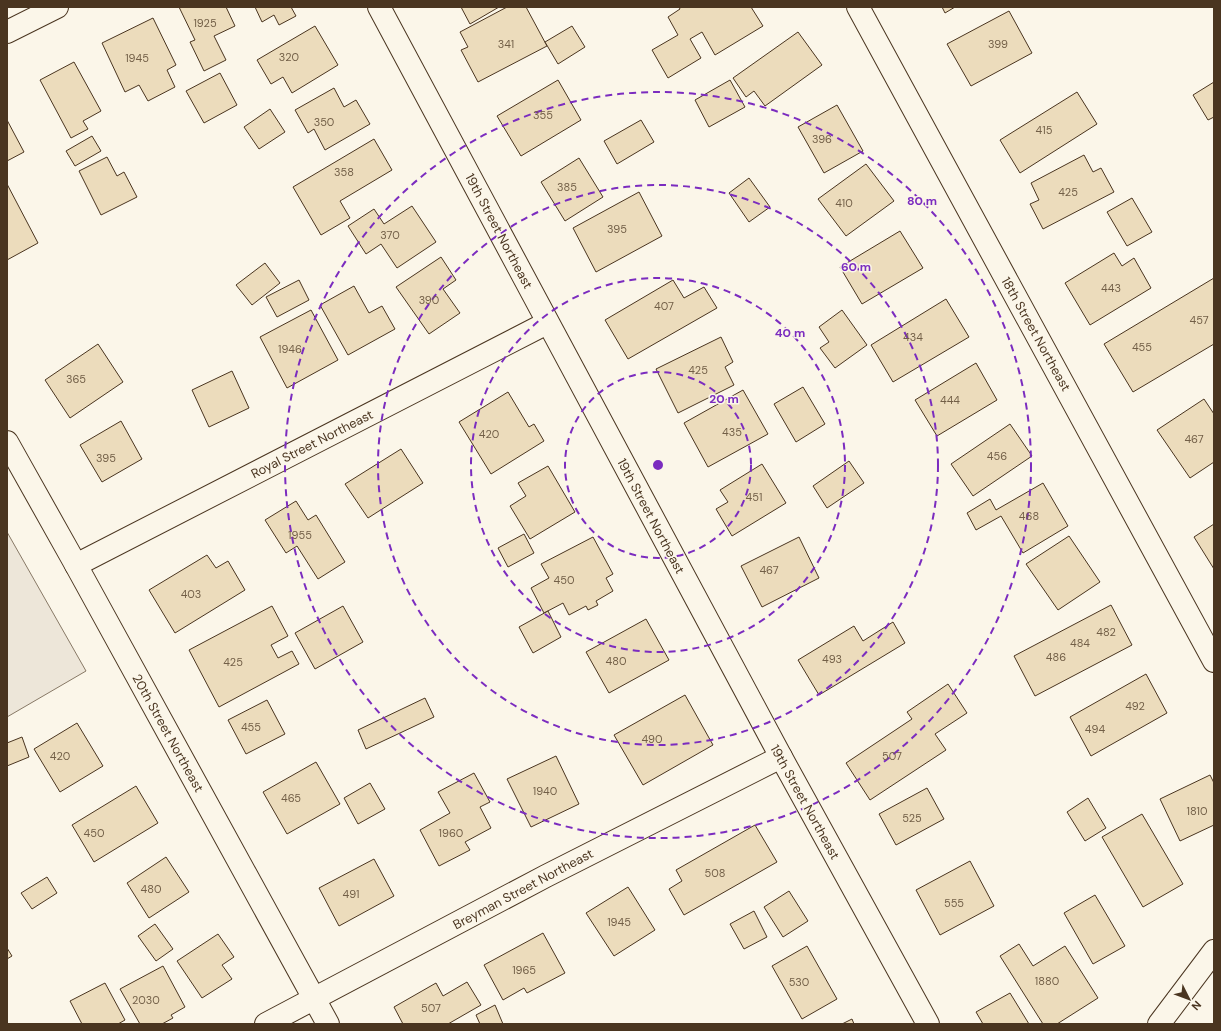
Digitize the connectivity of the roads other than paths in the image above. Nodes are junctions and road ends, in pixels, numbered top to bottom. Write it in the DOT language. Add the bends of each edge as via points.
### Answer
graph roads {
  1 [pos="58,7"];
  2 [pos="379,7"];
  3 [pos="858,7"];
  4 [pos="7,32"];
  5 [pos="547,323"];
  6 [pos="7,442"];
  7 [pos="76,565"];
  8 [pos="1214,660"];
  9 [pos="781,757"];
  10 [pos="1214,951"];
  11 [pos="314,1000"];
  12 [pos="266,1024"];
  13 [pos="328,1024"];
  14 [pos="928,1024"];
  15 [pos="1159,1024"];
  1 -- 4 [label="street"];
  2 -- 5 [label="street, 19th Street Northeast"];
  3 -- 8 [label="street, 18th Street Northeast"];
  5 -- 7 [label="street, Royal Street Northeast"];
  5 -- 9 [label="street, 19th Street Northeast"];
  6 -- 7 [label="street, 20th Street Northeast"];
  7 -- 11 [label="street, 20th Street Northeast"];
  9 -- 11 [label="street, Breyman Street Northeast" via="546,876"];
  9 -- 14 [label="street, 19th Street Northeast"];
  10 -- 15 [label="street"];
  11 -- 12 [label="street, Breyman Street Northeast"];
  11 -- 13 [label="street, 20th Street Northeast"];
}
